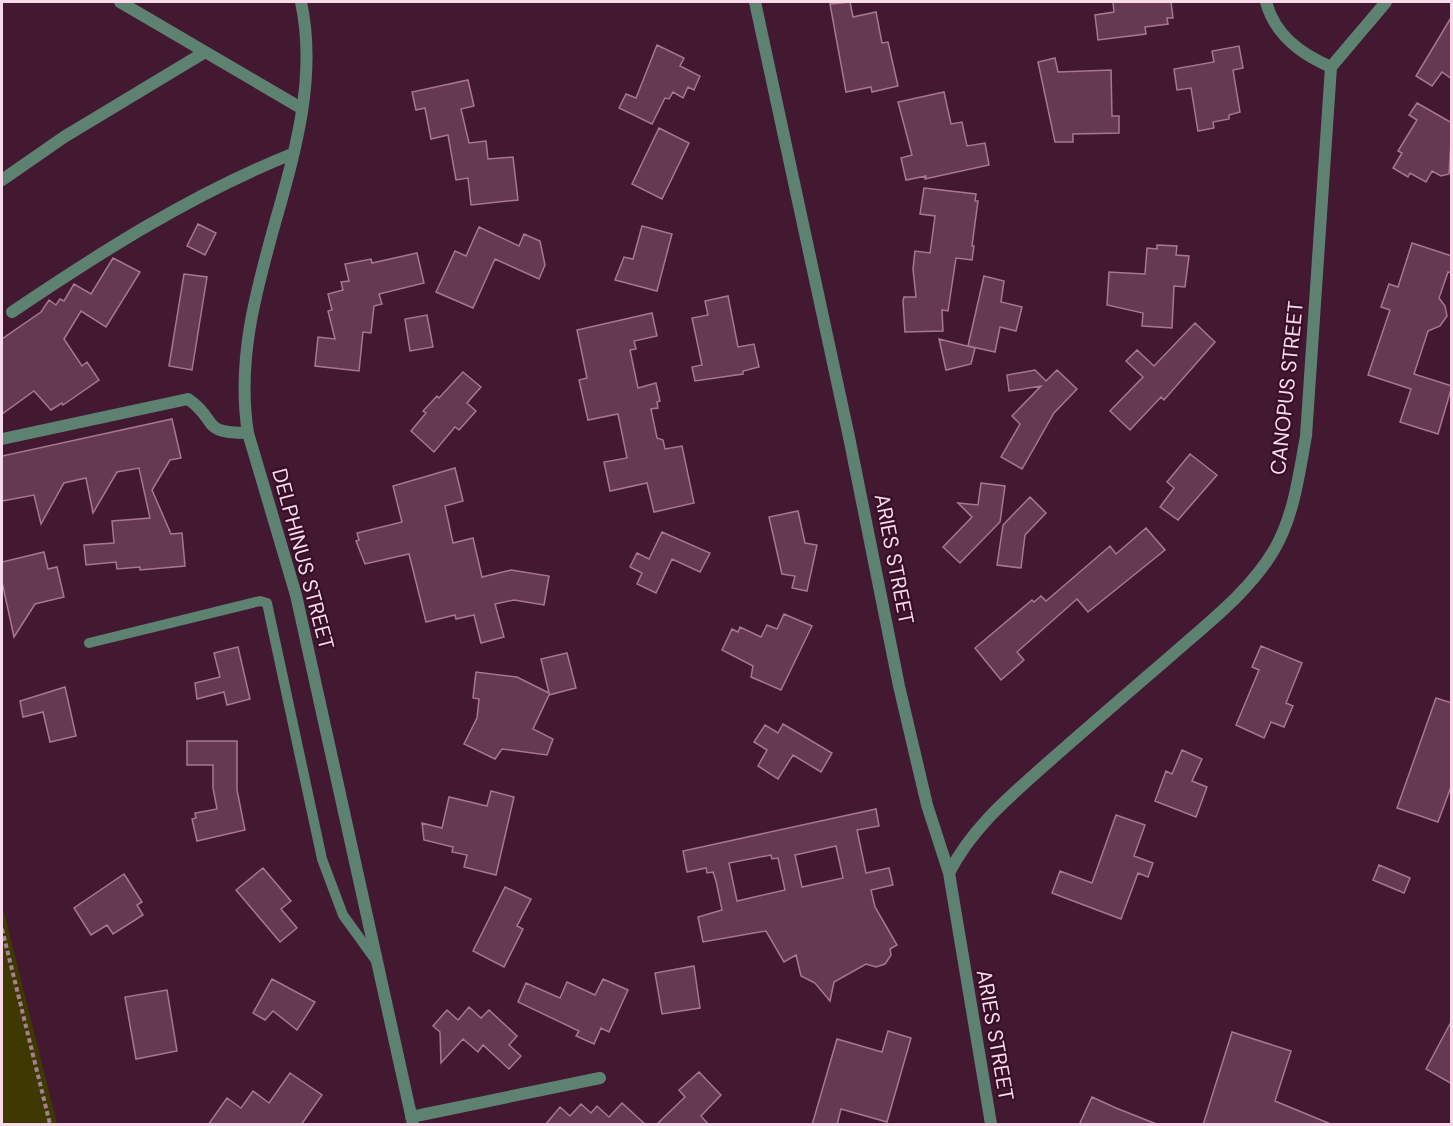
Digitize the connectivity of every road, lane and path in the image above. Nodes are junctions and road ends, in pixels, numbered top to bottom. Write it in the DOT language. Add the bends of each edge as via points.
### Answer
graph roads {
  1 [pos="120,2"];
  2 [pos="301,2"];
  3 [pos="755,2"];
  4 [pos="1266,2"];
  5 [pos="1386,2"];
  6 [pos="205,52"];
  7 [pos="1331,67"];
  8 [pos="301,108"];
  9 [pos="292,154"];
  10 [pos="2,180"];
  11 [pos="12,312"];
  12 [pos="248,433"];
  13 [pos="2,440"];
  14 [pos="89,643"];
  15 [pos="949,873"];
  16 [pos="2,929"];
  17 [pos="377,962"];
  18 [pos="600,1078"];
  19 [pos="412,1121"];
  20 [pos="50,1125"];
  21 [pos="991,1125"];
  1 -- 6 [label="street"];
  2 -- 8 [label="street, DELPHINUS STREET" via="307,44"];
  3 -- 15 [label="street, ARIES STREET" via="899,686 927,805"];
  4 -- 7 [label="street" via="1270,17 1293,46"];
  5 -- 7 [label="street"];
  6 -- 8 [label="street"];
  6 -- 10 [label="street" via="64,137"];
  7 -- 15 [label="street, CANOPUS STREET" via="1306,436 1284,530 1250,582 1002,804 969,839"];
  8 -- 9 [label="street, DELPHINUS STREET"];
  9 -- 11 [label="street" via="235,177 174,210"];
  9 -- 12 [label="street, DELPHINUS STREET" via="256,287 244,359"];
  12 -- 13 [label="street" via="222,433 212,428 188,399"];
  12 -- 17 [label="street, DELPHINUS STREET" via="296,596"];
  14 -- 17 [label="lane" via="260,601 267,603 328,876 343,915"];
  15 -- 21 [label="street, ARIES STREET"];
  16 -- 20 [label="path"];
  17 -- 19 [label="street, DELPHINUS STREET"];
  18 -- 19 [label="street"];
}
